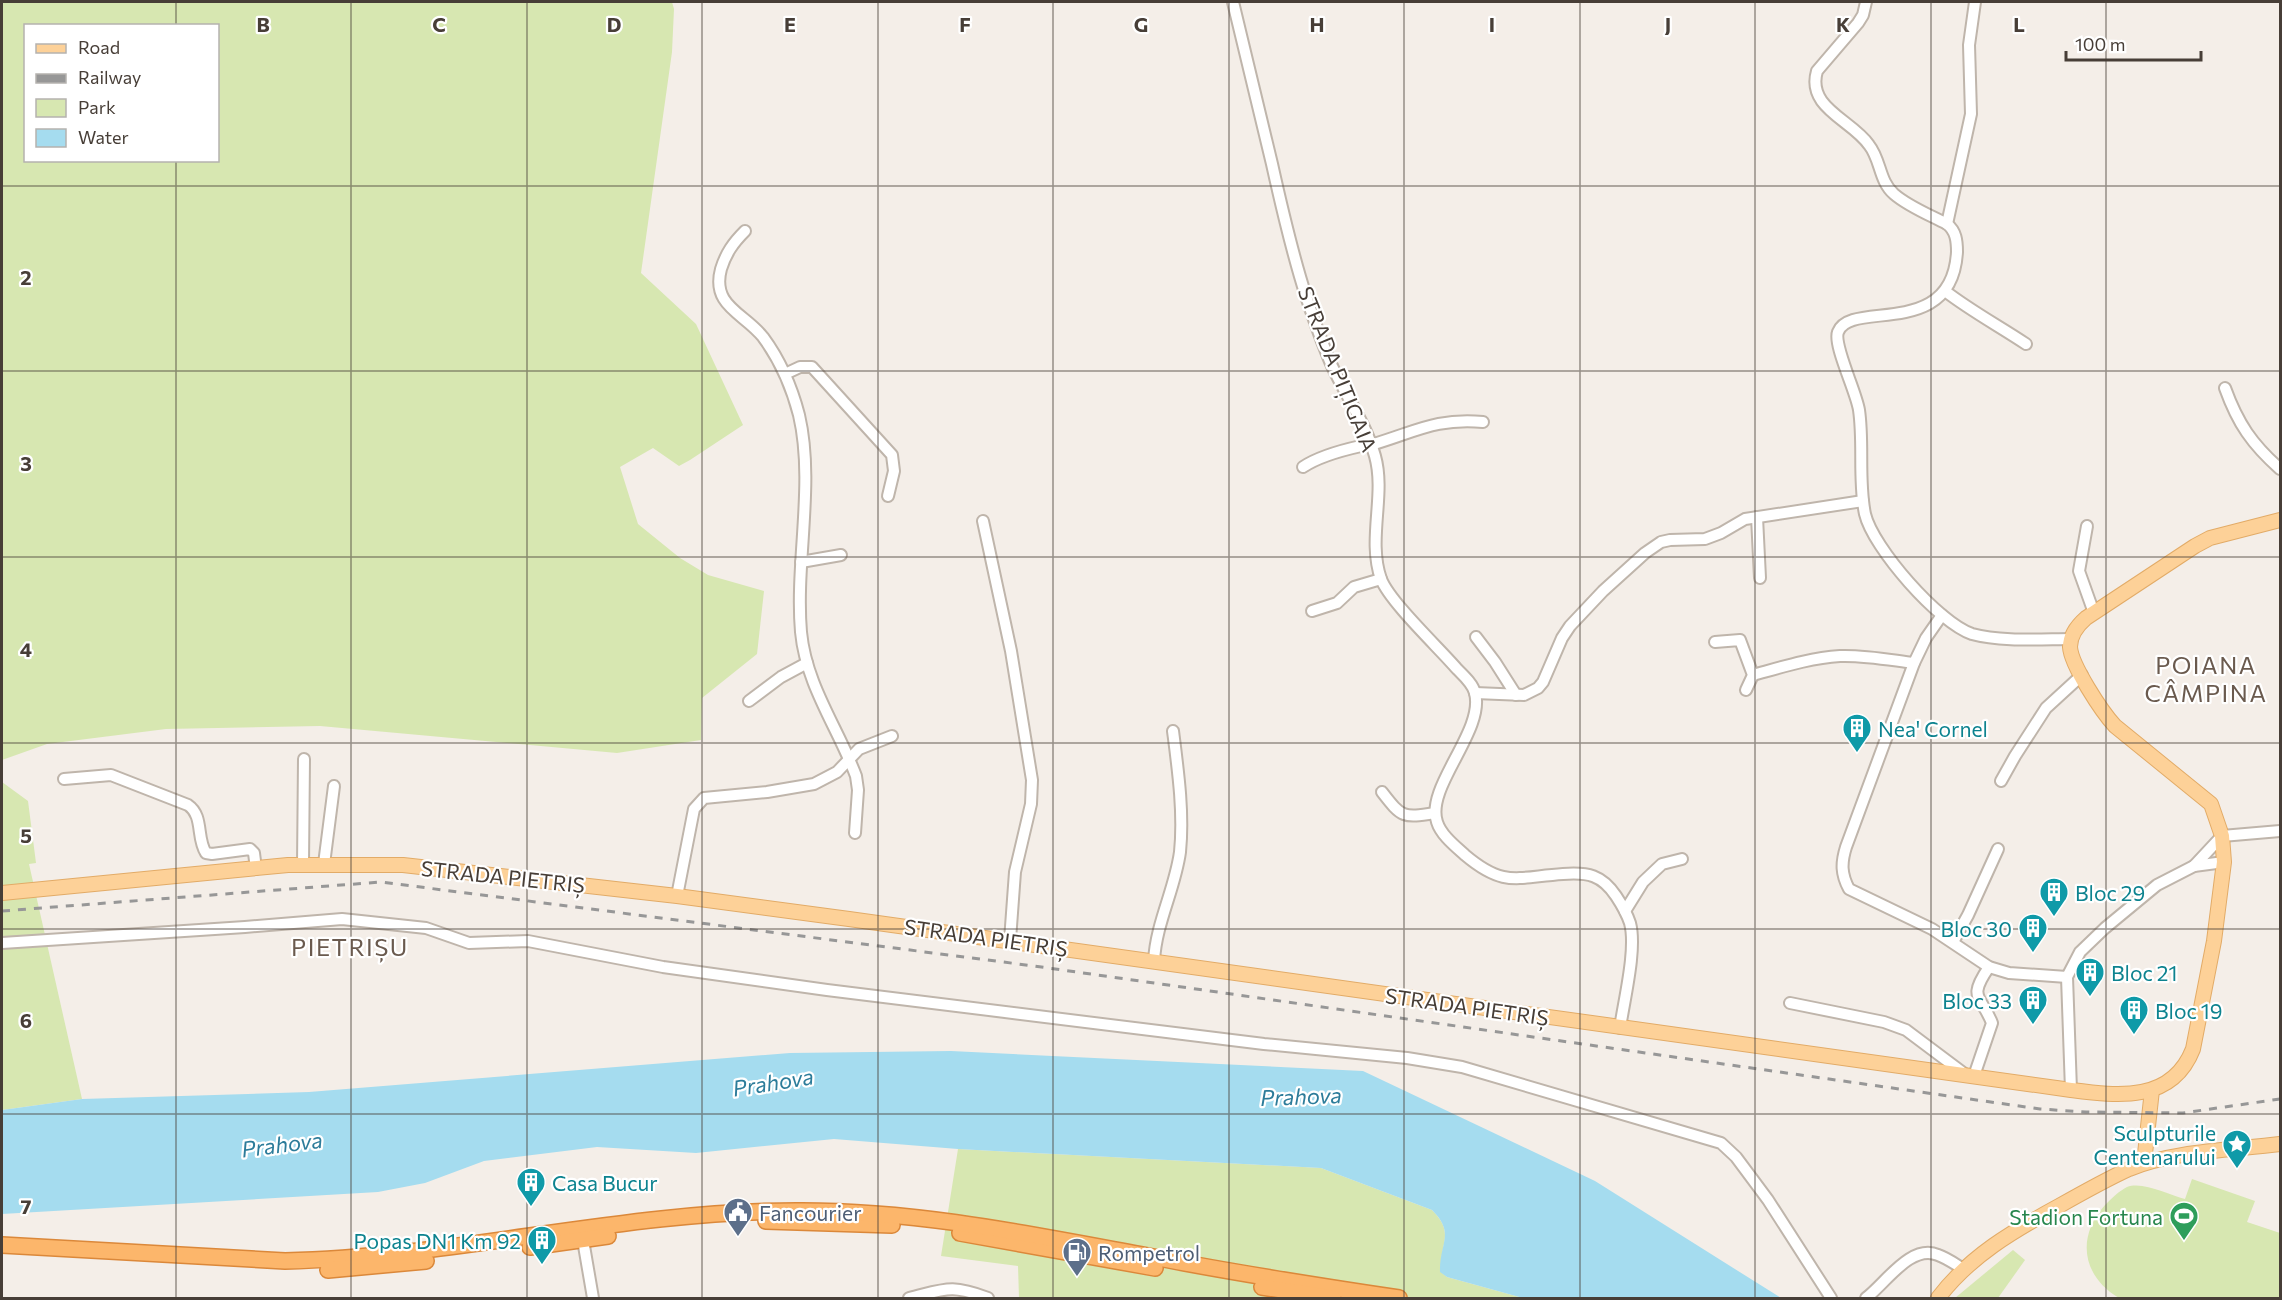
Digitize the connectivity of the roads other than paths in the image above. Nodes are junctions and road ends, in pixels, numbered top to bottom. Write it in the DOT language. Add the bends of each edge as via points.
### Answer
graph roads {
  1 [pos="1233,2"];
  2 [pos="1866,2"];
  3 [pos="1975,2"];
  4 [pos="1947,224"];
  5 [pos="745,231"];
  6 [pos="1946,291"];
  7 [pos="2026,344"];
  8 [pos="784,374"];
  9 [pos="2225,388"];
  10 [pos="1483,422"];
  11 [pos="1371,445"];
  12 [pos="1303,467"];
  13 [pos="2280,469"];
  14 [pos="888,496"];
  15 [pos="1863,501"];
  16 [pos="1757,517"];
  17 [pos="2280,520"];
  18 [pos="983,521"];
  19 [pos="2087,526"];
  20 [pos="841,555"];
  21 [pos="801,562"];
  22 [pos="1760,578"];
  23 [pos="1382,579"];
  24 [pos="1312,611"];
  25 [pos="2094,613"];
  26 [pos="1942,615"];
  27 [pos="1476,637"];
  28 [pos="2072,639"];
  29 [pos="1714,642"];
  30 [pos="807,663"];
  31 [pos="1914,663"];
  32 [pos="1753,675"];
  33 [pos="2082,675"];
  34 [pos="1746,690"];
  35 [pos="1475,693"];
  36 [pos="1516,695"];
  37 [pos="749,701"];
  38 [pos="1173,731"];
  39 [pos="892,736"];
  40 [pos="304,759"];
  41 [pos="850,760"];
  42 [pos="64,779"];
  43 [pos="2001,781"];
  44 [pos="334,786"];
  45 [pos="1382,792"];
  46 [pos="1435,813"];
  47 [pos="2280,831"];
  48 [pos="855,833"];
  49 [pos="2222,836"];
  50 [pos="1998,849"];
  51 [pos="1682,859"];
  52 [pos="2224,862"];
  53 [pos="324,864"];
  54 [pos="303,865"];
  55 [pos="2194,866"];
  56 [pos="256,869"];
  57 [pos="2,893"];
  58 [pos="677,896"];
  59 [pos="1625,911"];
  60 [pos="1010,940"];
  61 [pos="1953,942"];
  62 [pos="2,943"];
  63 [pos="1154,961"];
  64 [pos="1989,967"];
  65 [pos="2067,977"];
  66 [pos="1790,1003"];
  67 [pos="1620,1028"];
  68 [pos="1970,1076"];
  69 [pos="2071,1090"];
  70 [pos="2152,1090"];
  71 [pos="2280,1144"];
  72 [pos="2144,1163"];
  73 [pos="583,1240"];
  74 [pos="2,1245"];
  75 [pos="2,1254"];
  76 [pos="1963,1269"];
  77 [pos="593,1299"];
  78 [pos="909,1299"];
  79 [pos="988,1299"];
  80 [pos="1332,1299"];
  81 [pos="1399,1299"];
  82 [pos="1831,1299"];
  83 [pos="1866,1299"];
  84 [pos="1938,1299"];
  1 -- 11 [label="street, STRADA PIȚIGAIA" via="1305,291 1333,367"];
  2 -- 4 [label="street" via="1863,15 1817,71 1816,93 1868,143 1884,181 1894,194"];
  3 -- 4 [label="street" via="1969,45 1971,114"];
  4 -- 6 [label="street" via="1957,243"];
  5 -- 8 [label="street" via="726,255 719,289 725,302 765,340"];
  6 -- 7 [label="street"];
  6 -- 15 [label="street" via="1927,305 1852,321 1838,332 1840,355 1859,410"];
  8 -- 14 [label="street" via="812,367 888,449 894,461"];
  8 -- 21 [label="street" via="799,415 803,440"];
  9 -- 13 [label="street" via="2238,421 2254,445"];
  10 -- 11 [label="street" via="1460,420 1425,425"];
  11 -- 12 [label="street"];
  11 -- 23 [label="street, STRADA PIȚIGAIA" via="1378,480 1377,552"];
  15 -- 16 [label="street"];
  15 -- 26 [label="street" via="1866,518 1880,545"];
  16 -- 22 [label="street"];
  16 -- 36 [label="street" via="1705,539 1670,540 1653,547 1570,626 1538,688"];
  17 -- 25 [label="main road" via="2210,538"];
  18 -- 60 [label="street" via="1011,651 1032,780 1031,804 1015,872"];
  19 -- 25 [label="street" via="2079,571"];
  20 -- 21 [label="street"];
  21 -- 30 [label="street" via="801,633"];
  23 -- 24 [label="street" via="1353,587 1337,603"];
  23 -- 35 [label="street, STRADA PIȚIGAIA"];
  25 -- 28 [label="main road" via="2080,623"];
  26 -- 28 [label="street" via="1959,628 1983,636"];
  26 -- 31 [label="street"];
  27 -- 36 [label="street"];
  28 -- 33 [label="main road" via="2072,653"];
  29 -- 32 [label="street" via="1740,640"];
  30 -- 37 [label="street"];
  30 -- 41 [label="street"];
  31 -- 32 [label="street" via="1841,656"];
  31 -- 61 [label="street" via="1846,846 1843,877 1849,889"];
  32 -- 34 [label="street"];
  33 -- 43 [label="street" via="2046,708"];
  33 -- 49 [label="main road" via="2108,718 2211,804"];
  35 -- 36 [label="street"];
  35 -- 46 [label="street" via="1473,716 1440,792"];
  38 -- 63 [label="street" via="1180,852"];
  39 -- 41 [label="street" via="859,749"];
  40 -- 54 [label="street"];
  41 -- 48 [label="street" via="858,790"];
  41 -- 58 [label="street" via="831,776 802,788 704,798 694,809"];
  42 -- 56 [label="street" via="111,775 188,805 195,813 206,853 250,849"];
  44 -- 53 [label="street"];
  45 -- 46 [label="street" via="1406,816"];
  46 -- 59 [label="street" via="1450,841 1487,872 1509,879 1590,875 1608,885"];
  47 -- 49 [label="street"];
  49 -- 52 [label="main road"];
  49 -- 55 [label="street"];
  50 -- 61 [label="street"];
  51 -- 59 [label="street" via="1662,864 1643,882"];
  52 -- 55 [label="street"];
  52 -- 70 [label="main road" via="2193,1050 2179,1073"];
  53 -- 54 [label="main road, STRADA PIETRIȘ"];
  53 -- 58 [label="main road, STRADA PIETRIȘ" via="404,865"];
  54 -- 56 [label="main road, STRADA PIETRIȘ"];
  55 -- 65 [label="street" via="2157,885 2104,928 2080,952"];
  56 -- 57 [label="main road, STRADA PIETRIȘ"];
  58 -- 60 [label="main road, STRADA PIETRIȘ"];
  59 -- 67 [label="street" via="1632,934"];
  60 -- 63 [label="main road, STRADA PIETRIȘ"];
  61 -- 64 [label="street"];
  62 -- 82 [label="street" via="342,919 426,928 468,943 528,941 663,967 826,990 1462,1067 1721,1143 1768,1200"];
  63 -- 67 [label="main road, STRADA PIETRIȘ"];
  64 -- 65 [label="street"];
  64 -- 68 [label="street" via="1977,997 1992,1023"];
  65 -- 69 [label="street"];
  66 -- 68 [label="street" via="1906,1030"];
  67 -- 68 [label="main road, STRADA PIETRIȘ"];
  68 -- 69 [label="main road, STRADA PIETRIȘ"];
  69 -- 70 [label="main road, STRADA PIETRIȘ" via="2126,1094"];
  70 -- 72 [label="main road"];
  71 -- 72 [label="main road"];
  72 -- 76 [label="main road" via="2023,1226"];
  73 -- 75 [label="highway" via="396,1265 318,1270"];
  73 -- 77 [label="street"];
  73 -- 80 [label="highway" via="742,1221 882,1224 955,1232"];
  74 -- 81 [label="highway" via="316,1261 704,1214 858,1212 1012,1231"];
  76 -- 83 [label="street" via="1938,1254 1920,1253"];
  76 -- 84 [label="main road"];
  78 -- 79 [label="street" via="948,1288"];
}
